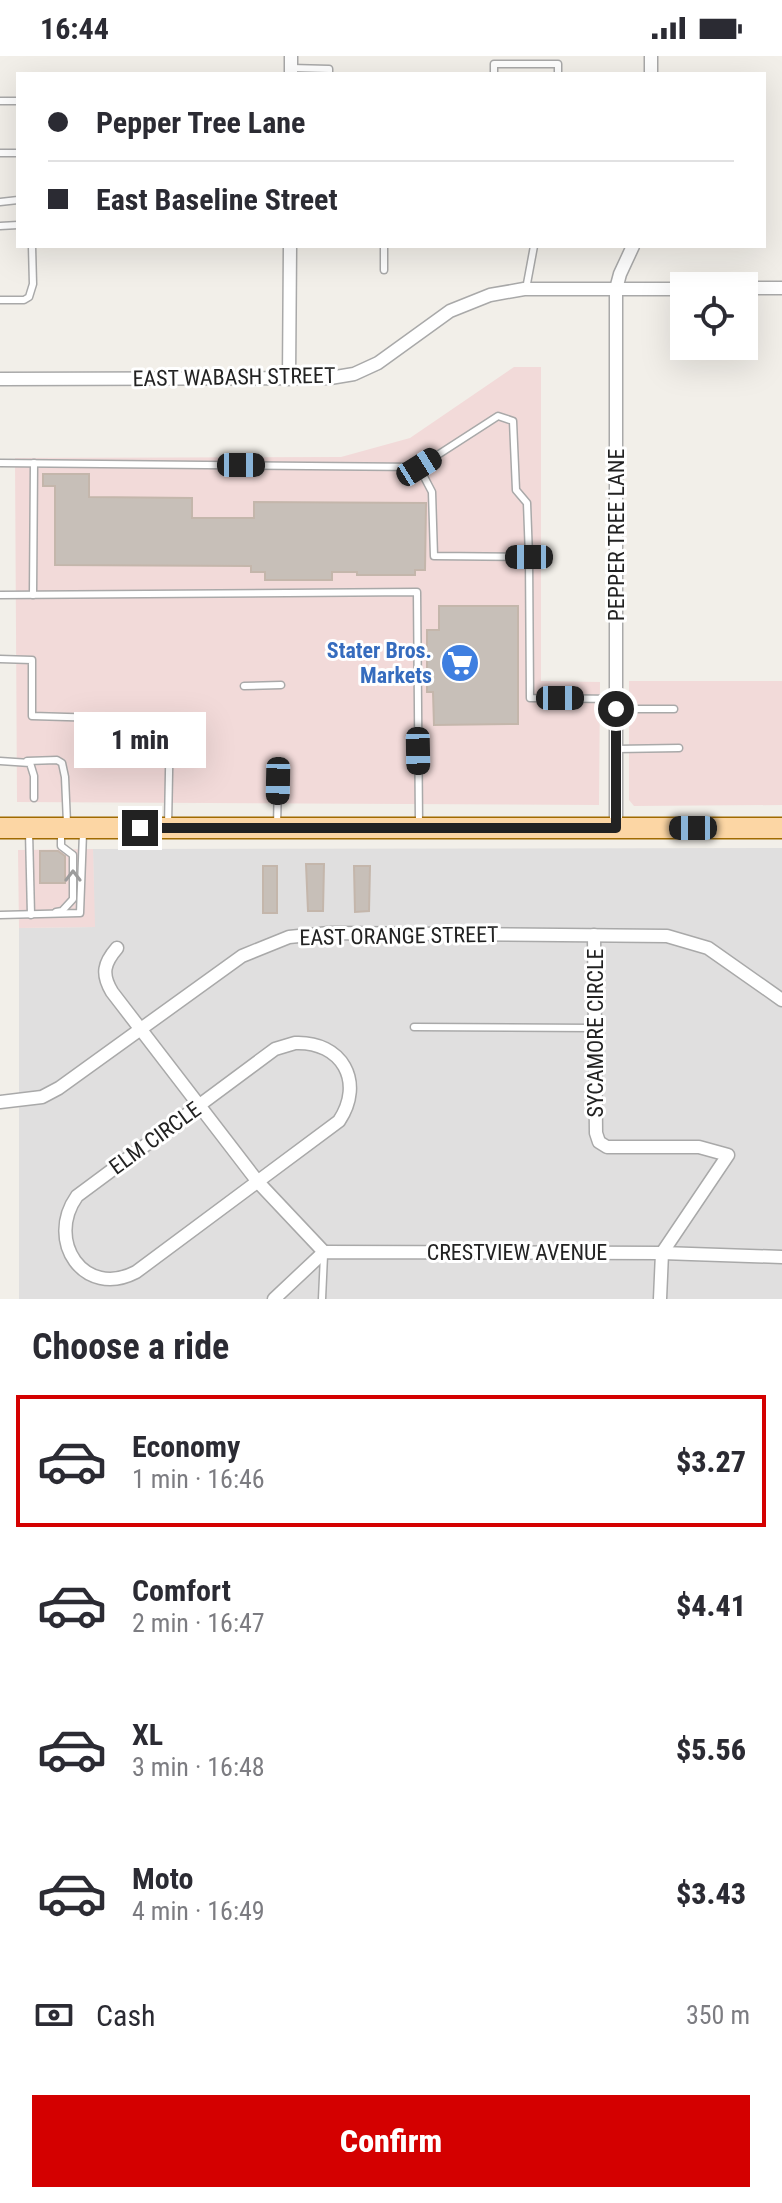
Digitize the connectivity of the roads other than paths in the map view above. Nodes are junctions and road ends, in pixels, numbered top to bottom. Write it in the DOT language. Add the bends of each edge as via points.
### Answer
graph roads {
  1 [pos="291,66"];
  2 [pos="329,72"];
  3 [pos="494,72"];
  4 [pos="558,72"];
  5 [pos="32,248"];
  6 [pos="290,248"];
  7 [pos="384,248"];
  8 [pos="534,248"];
  9 [pos="632,248"];
  10 [pos="384,270"];
  11 [pos="758,288"];
  12 [pos="782,288"];
  13 [pos="526,289"];
  14 [pos="616,289"];
  15 [pos="670,289"];
  16 [pos="0,300"];
  17 [pos="0,379"];
  18 [pos="289,379"];
  19 [pos="0,463"];
  20 [pos="34,463"];
  21 [pos="419,467"];
  22 [pos="529,557"];
  23 [pos="0,595"];
  24 [pos="33,595"];
  25 [pos="0,659"];
  26 [pos="281,685"];
  27 [pos="244,686"];
  28 [pos="616,704"];
  29 [pos="674,709"];
  30 [pos="679,748"];
  31 [pos="616,749"];
  32 [pos="0,761"];
  33 [pos="27,761"];
  34 [pos="278,781"];
  35 [pos="34,798"];
  36 [pos="0,828"];
  37 [pos="29,828"];
  38 [pos="70,828"];
  39 [pos="168,828"];
  40 [pos="277,828"];
  41 [pos="419,828"];
  42 [pos="616,828"];
  43 [pos="782,828"];
  44 [pos="0,915"];
  45 [pos="31,915"];
  46 [pos="48,915"];
  47 [pos="594,935"];
  48 [pos="113,953"];
  49 [pos="782,1000"];
  50 [pos="414,1027"];
  51 [pos="595,1028"];
  52 [pos="140,1031"];
  53 [pos="0,1102"];
  54 [pos="199,1106"];
  55 [pos="258,1182"];
  56 [pos="324,1252"];
  57 [pos="662,1253"];
  58 [pos="782,1257"];
  59 [pos="274,1299"];
  60 [pos="322,1299"];
  61 [pos="660,1299"];
  1 -- 2 [label="lane"];
  3 -- 4 [label="lane" via="494,64 558,64"];
  5 -- 16 [label="lane" via="29,297"];
  6 -- 18 [label="street"];
  7 -- 10 [label="lane"];
  8 -- 13 [label="lane"];
  9 -- 14 [label="street, PEPPER TREE LANE"];
  11 -- 12 [label="street"];
  13 -- 14 [label="street, EAST WABASH STREET"];
  13 -- 18 [label="street, EAST WABASH STREET" via="490,295 450,311 401,348 354,374"];
  14 -- 15 [label="street, EAST WABASH STREET"];
  14 -- 28 [label="street, PEPPER TREE LANE"];
  17 -- 18 [label="street, EAST WABASH STREET"];
  19 -- 20 [label="lane"];
  20 -- 21 [label="lane"];
  20 -- 24 [label="lane"];
  21 -- 22 [label="lane" via="432,492 434,556"];
  21 -- 22 [label="lane" via="498,416 513,421 516,490 527,503"];
  22 -- 28 [label="lane" via="530,698"];
  23 -- 24 [label="lane"];
  24 -- 41 [label="lane" via="417,592"];
  25 -- 39 [label="lane" via="32,660 32,716 170,720"];
  26 -- 27 [label="lane"];
  28 -- 29 [label="lane"];
  28 -- 31 [label="street, PEPPER TREE LANE"];
  30 -- 31 [label="lane"];
  31 -- 42 [label="street, PEPPER TREE LANE"];
  32 -- 33 [label="lane"];
  33 -- 35 [label="lane" via="33,767"];
  33 -- 38 [label="lane" via="62,763"];
  34 -- 40 [label="lane"];
  36 -- 37 [label="main road"];
  37 -- 38 [label="main road"];
  37 -- 45 [label="lane"];
  38 -- 39 [label="main road"];
  46 -- 38 [label="lane, one-way" via="62,911 73,899 73,855 61,846"];
  38 -- 46 [label="lane" via="80,913"];
  39 -- 40 [label="main road"];
  40 -- 41 [label="main road"];
  41 -- 42 [label="main road"];
  42 -- 43 [label="main road"];
  44 -- 45 [label="lane"];
  45 -- 46 [label="lane"];
  47 -- 49 [label="street, EAST ORANGE STREET" via="667,936 708,948"];
  47 -- 51 [label="street, SYCAMORE CIRCLE"];
  47 -- 52 [label="street, EAST ORANGE STREET" via="289,937 242,956"];
  48 -- 52 [label="street" via="104,968 105,981"];
  50 -- 51 [label="lane"];
  51 -- 57 [label="street, SYCAMORE CIRCLE" via="599,1142 607,1147 699,1147 728,1155"];
  52 -- 53 [label="street, EAST ORANGE STREET" via="42,1097"];
  52 -- 54 [label="street"];
  54 -- 55 [label="street"];
  54 -- 55 [label="street, ELM CIRCLE" via="287,1045 313,1044 340,1060 350,1089 339,1121"];
  54 -- 55 [label="street, ELM CIRCLE" via="77,1196 64,1227 71,1257 96,1276 130,1275"];
  55 -- 56 [label="street"];
  56 -- 57 [label="street, CRESTVIEW AVENUE"];
  56 -- 59 [label="street"];
  56 -- 60 [label="lane"];
  57 -- 58 [label="street"];
  57 -- 61 [label="street"];
}
